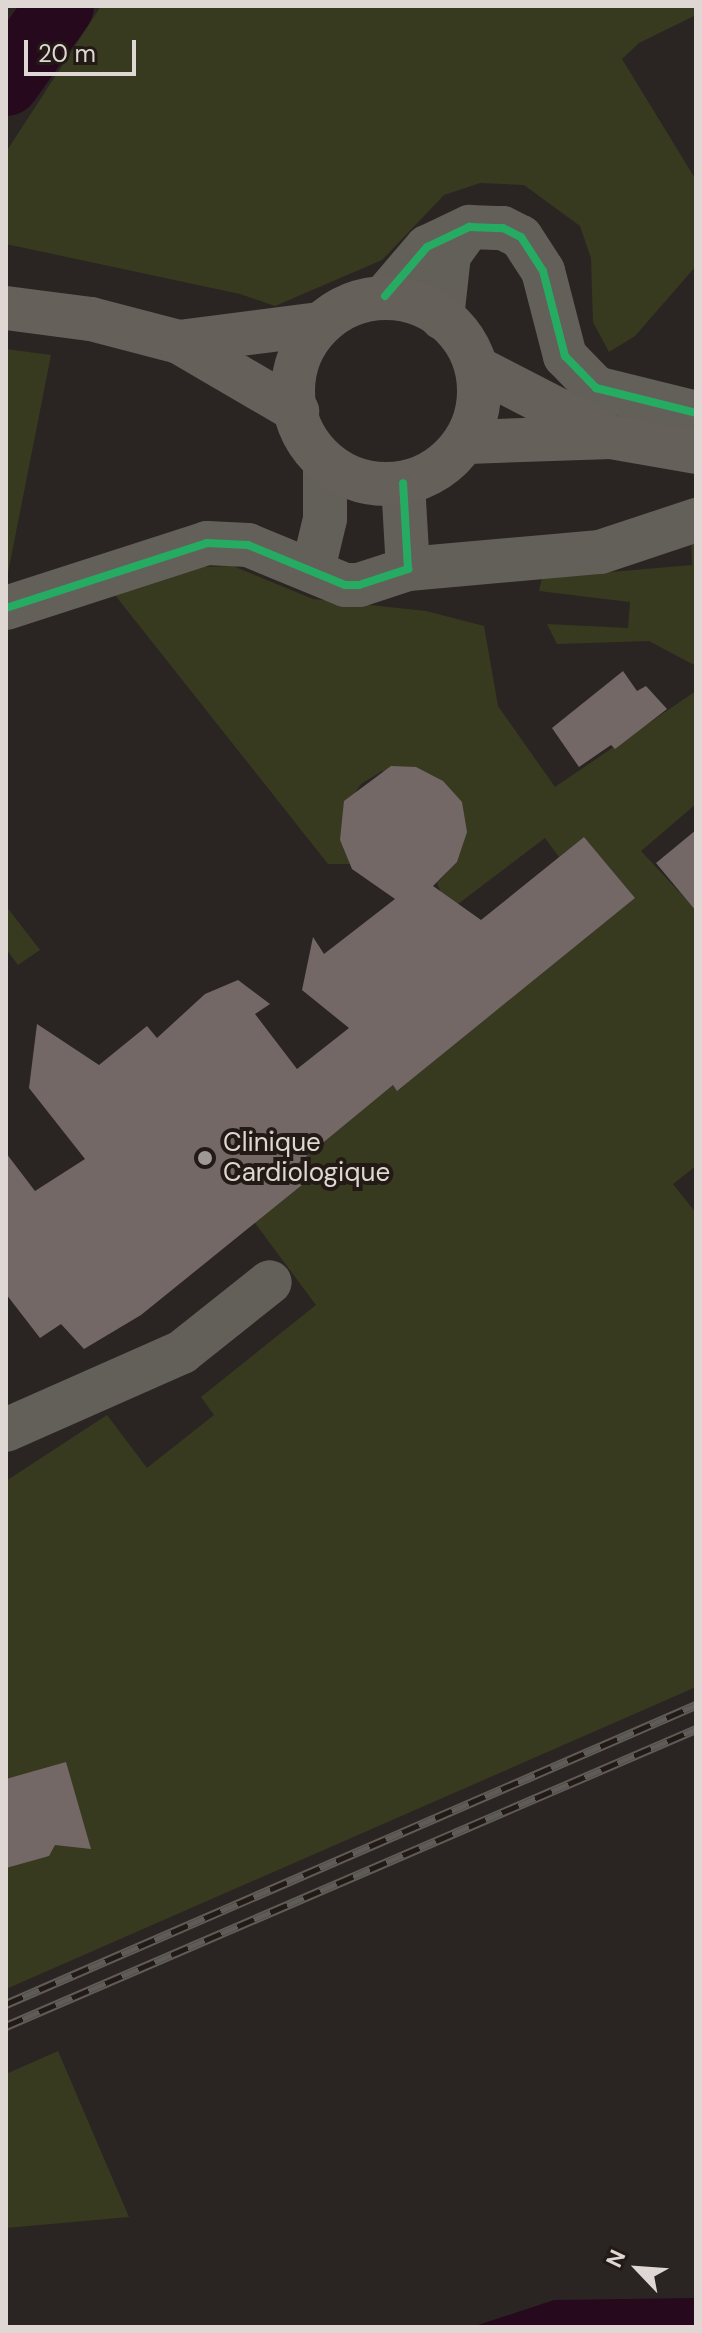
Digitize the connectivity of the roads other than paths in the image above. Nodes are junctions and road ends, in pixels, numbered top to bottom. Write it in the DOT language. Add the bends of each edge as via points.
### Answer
graph roads {
  1 [pos="469,227"];
  2 [pos="385,296"];
  3 [pos="6,308"];
  4 [pos="442,318"];
  5 [pos="319,324"];
  6 [pos="179,342"];
  7 [pos="479,369"];
  8 [pos="297,411"];
  9 [pos="696,413"];
  10 [pos="611,437"];
  11 [pos="467,442"];
  12 [pos="696,452"];
  13 [pos="325,463"];
  14 [pos="403,483"];
  15 [pos="696,520"];
  16 [pos="313,569"];
  17 [pos="408,569"];
  18 [pos="6,608"];
  19 [pos="270,1282"];
  20 [pos="6,1430"];
  1 -- 2 [label="street" via="427,247"];
  1 -- 4 [label="street" via="449,255"];
  1 -- 9 [label="street" via="503,228 521,237 543,271 565,356 596,388"];
  2 -- 4 [label="main road" via="425,304"];
  2 -- 5 [label="main road" via="350,303"];
  3 -- 6 [label="main road" via="91,319"];
  4 -- 7 [label="main road" via="463,334"];
  5 -- 6 [label="main road"];
  5 -- 8 [label="main road" via="297,359 292,385"];
  6 -- 8 [label="main road"];
  7 -- 10 [label="main road"];
  7 -- 11 [label="main road" via="479,413"];
  8 -- 13 [label="main road" via="299,429"];
  10 -- 11 [label="main road"];
  10 -- 12 [label="main road"];
  11 -- 14 [label="main road" via="437,471"];
  13 -- 14 [label="main road" via="358,481"];
  13 -- 16 [label="street" via="325,519"];
  14 -- 17 [label="street"];
  15 -- 17 [label="street" via="600,552"];
  16 -- 17 [label="street" via="345,585"];
  16 -- 18 [label="street" via="248,545 207,543"];
  19 -- 20 [label="street" via="182,1352"];
}
